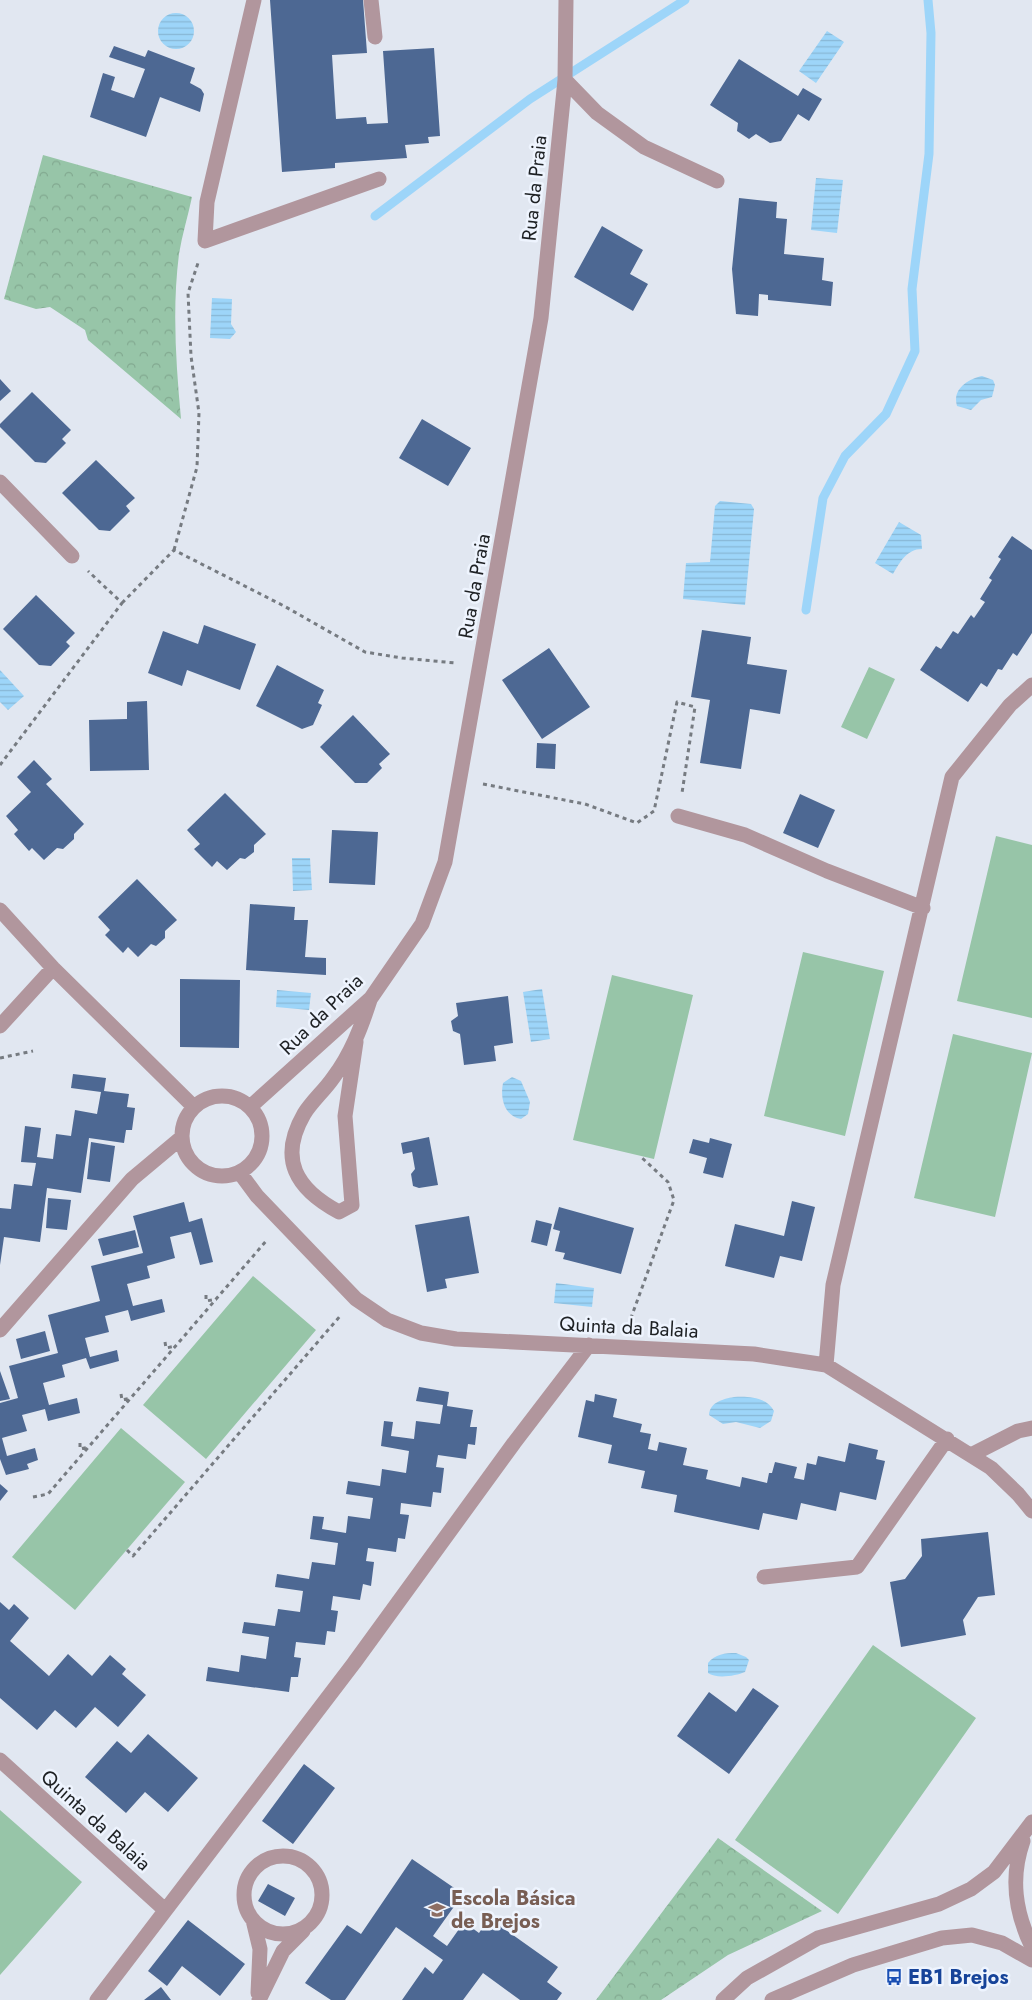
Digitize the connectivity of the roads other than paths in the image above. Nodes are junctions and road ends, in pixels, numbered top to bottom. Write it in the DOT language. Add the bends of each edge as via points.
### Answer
graph roads {
  1 [pos="254,0"];
  2 [pos="371,0"];
  3 [pos="566,0"];
  4 [pos="375,37"];
  5 [pos="565,73"];
  6 [pos="379,179"];
  7 [pos="717,181"];
  8 [pos="0,482"];
  9 [pos="72,556"];
  10 [pos="1032,685"];
  11 [pos="678,816"];
  12 [pos="923,908"];
  13 [pos="0,910"];
  14 [pos="53,968"];
  15 [pos="371,998"];
  16 [pos="0,1026"];
  17 [pos="356,1042"];
  18 [pos="194,1106"];
  19 [pos="250,1107"];
  20 [pos="181,1138"];
  21 [pos="240,1173"];
  22 [pos="0,1330"];
  23 [pos="589,1345"];
  24 [pos="826,1365"];
  25 [pos="1032,1428"];
  26 [pos="947,1439"];
  27 [pos="971,1455"];
  28 [pos="1032,1511"];
  29 [pos="764,1577"];
  30 [pos="0,1760"];
  31 [pos="1030,1825"];
  32 [pos="165,1910"];
  33 [pos="253,1920"];
  34 [pos="312,1922"];
  35 [pos="1032,1947"];
  36 [pos="1032,1960"];
  37 [pos="97,2000"];
  38 [pos="258,2000"];
  39 [pos="723,2000"];
  40 [pos="772,2000"];
  1 -- 6 [label="street" via="207,202 205,241"];
  2 -- 4 [label="street"];
  3 -- 5 [label="street, Rua da Praia"];
  5 -- 7 [label="street" via="597,113 644,146"];
  5 -- 15 [label="street, Rua da Praia" via="541,318 445,862 422,924"];
  8 -- 9 [label="street"];
  10 -- 12 [label="street" via="1010,705 952,777"];
  11 -- 12 [label="street" via="745,835"];
  12 -- 24 [label="street" via="833,1285"];
  13 -- 14 [label="street"];
  14 -- 16 [label="street"];
  14 -- 18 [label="street"];
  15 -- 17 [label="street"];
  15 -- 19 [label="street, Rua da Praia"];
  17 -- 17 [label="street" via="334,1078 305,1112 294,1134 294,1171 319,1201 339,1212 352,1205 345,1116"];
  18 -- 19 [label="street" via="204,1099 228,1096 240,1099"];
  18 -- 20 [label="street" via="187,1116"];
  19 -- 21 [label="street" via="263,1129 263,1142 259,1155"];
  20 -- 21 [label="street" via="191,1162 201,1170 214,1176"];
  20 -- 22 [label="street" via="132,1179"];
  21 -- 23 [label="street, Quinta da Balaia" via="257,1196 356,1299 388,1320 421,1333 456,1339"];
  23 -- 24 [label="street, Quinta da Balaia" via="754,1354"];
  23 -- 32 [label="street" via="354,1663"];
  24 -- 26 [label="street, Quinta da Balaia"];
  25 -- 27 [label="street" via="1018,1431"];
  26 -- 27 [label="street, Quinta da Balaia"];
  26 -- 29 [label="street" via="857,1567"];
  27 -- 28 [label="street, Quinta da Balaia" via="991,1468"];
  30 -- 32 [label="street, Quinta da Balaia"];
  31 -- 35 [label="street" via="1017,1859 1014,1890 1021,1924"];
  31 -- 39 [label="street" via="994,1872 971,1889 939,1904 818,1938 747,1978"];
  32 -- 37 [label="street"];
  33 -- 34 [label="street" via="270,1932 286,1934 301,1930"];
  33 -- 34 [label="street" via="244,1896 250,1876 260,1864 273,1858 291,1857 311,1868 320,1883 322,1901"];
  33 -- 38 [label="street" via="260,1949"];
  34 -- 38 [label="street" via="283,1951"];
  36 -- 40 [label="street" via="1002,1943 972,1935 942,1938 853,1965"];
}
